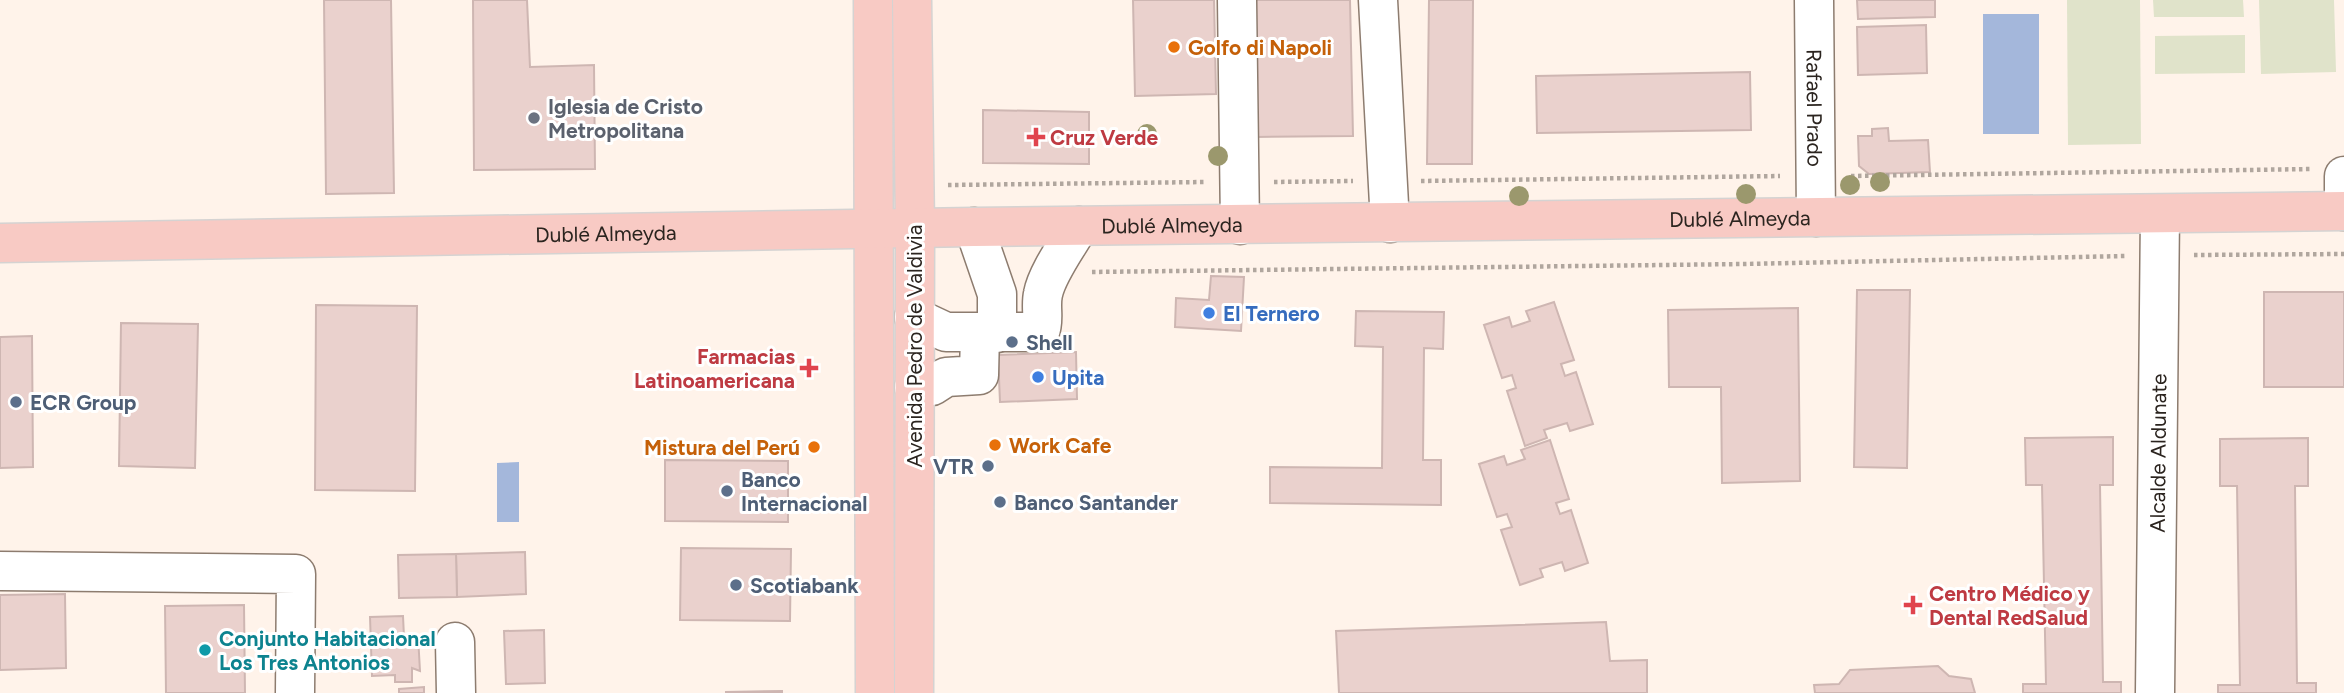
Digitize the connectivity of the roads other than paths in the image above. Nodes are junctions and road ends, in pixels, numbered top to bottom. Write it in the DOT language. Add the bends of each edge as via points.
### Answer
graph roads {
  1 [pos="873,0"];
  2 [pos="912,0"];
  3 [pos="1237,0"];
  4 [pos="1378,0"];
  5 [pos="1814,0"];
  6 [pos="2330,173"];
  7 [pos="2344,211"];
  8 [pos="2160,214"];
  9 [pos="1816,217"];
  10 [pos="1390,223"];
  11 [pos="1240,225"];
  12 [pos="1079,226"];
  13 [pos="974,227"];
  14 [pos="875,228"];
  15 [pos="915,228"];
  16 [pos="0,243"];
  17 [pos="1048,284"];
  18 [pos="997,294"];
  19 [pos="959,329"];
  20 [pos="930,382"];
  21 [pos="0,571"];
  22 [pos="455,642"];
  23 [pos="295,693"];
  24 [pos="456,693"];
  25 [pos="875,693"];
  26 [pos="915,693"];
  27 [pos="2155,693"];
  1 -- 14 [label="main road, Avenida Pedro de Valdivia"];
  2 -- 15 [label="main road, Avenida Pedro de Valdivia"];
  3 -- 11 [label="street"];
  4 -- 10 [label="street"];
  5 -- 9 [label="street, Rafael Prado"];
  6 -- 7 [label="street"];
  7 -- 8 [label="main road, Dublé Almeyda"];
  8 -- 9 [label="main road, Dublé Almeyda"];
  8 -- 27 [label="street, Alcalde Aldunate"];
  9 -- 10 [label="main road, Dublé Almeyda"];
  10 -- 11 [label="main road, Dublé Almeyda"];
  11 -- 12 [label="main road, Dublé Almeyda"];
  12 -- 13 [label="main road, Dublé Almeyda"];
  12 -- 17 [label="street"];
  13 -- 15 [label="main road, Dublé Almeyda"];
  13 -- 18 [label="street"];
  14 -- 15 [label="main road, Dublé Almeyda"];
  14 -- 16 [label="main road, Dublé Almeyda"];
  14 -- 25 [label="main road, Avenida Pedro de Valdivia"];
  15 -- 19 [label="main road, Avenida Pedro de Valdivia"];
  17 -- 18 [label="street"];
  17 -- 19 [label="street" via="1040,332"];
  18 -- 19 [label="street"];
  19 -- 20 [label="main road, Avenida Pedro de Valdivia"];
  19 -- 20 [label="street" via="979,375"];
  20 -- 26 [label="main road, Avenida Pedro de Valdivia"];
  21 -- 23 [label="street" via="296,573"];
  22 -- 24 [label="street"];
}
